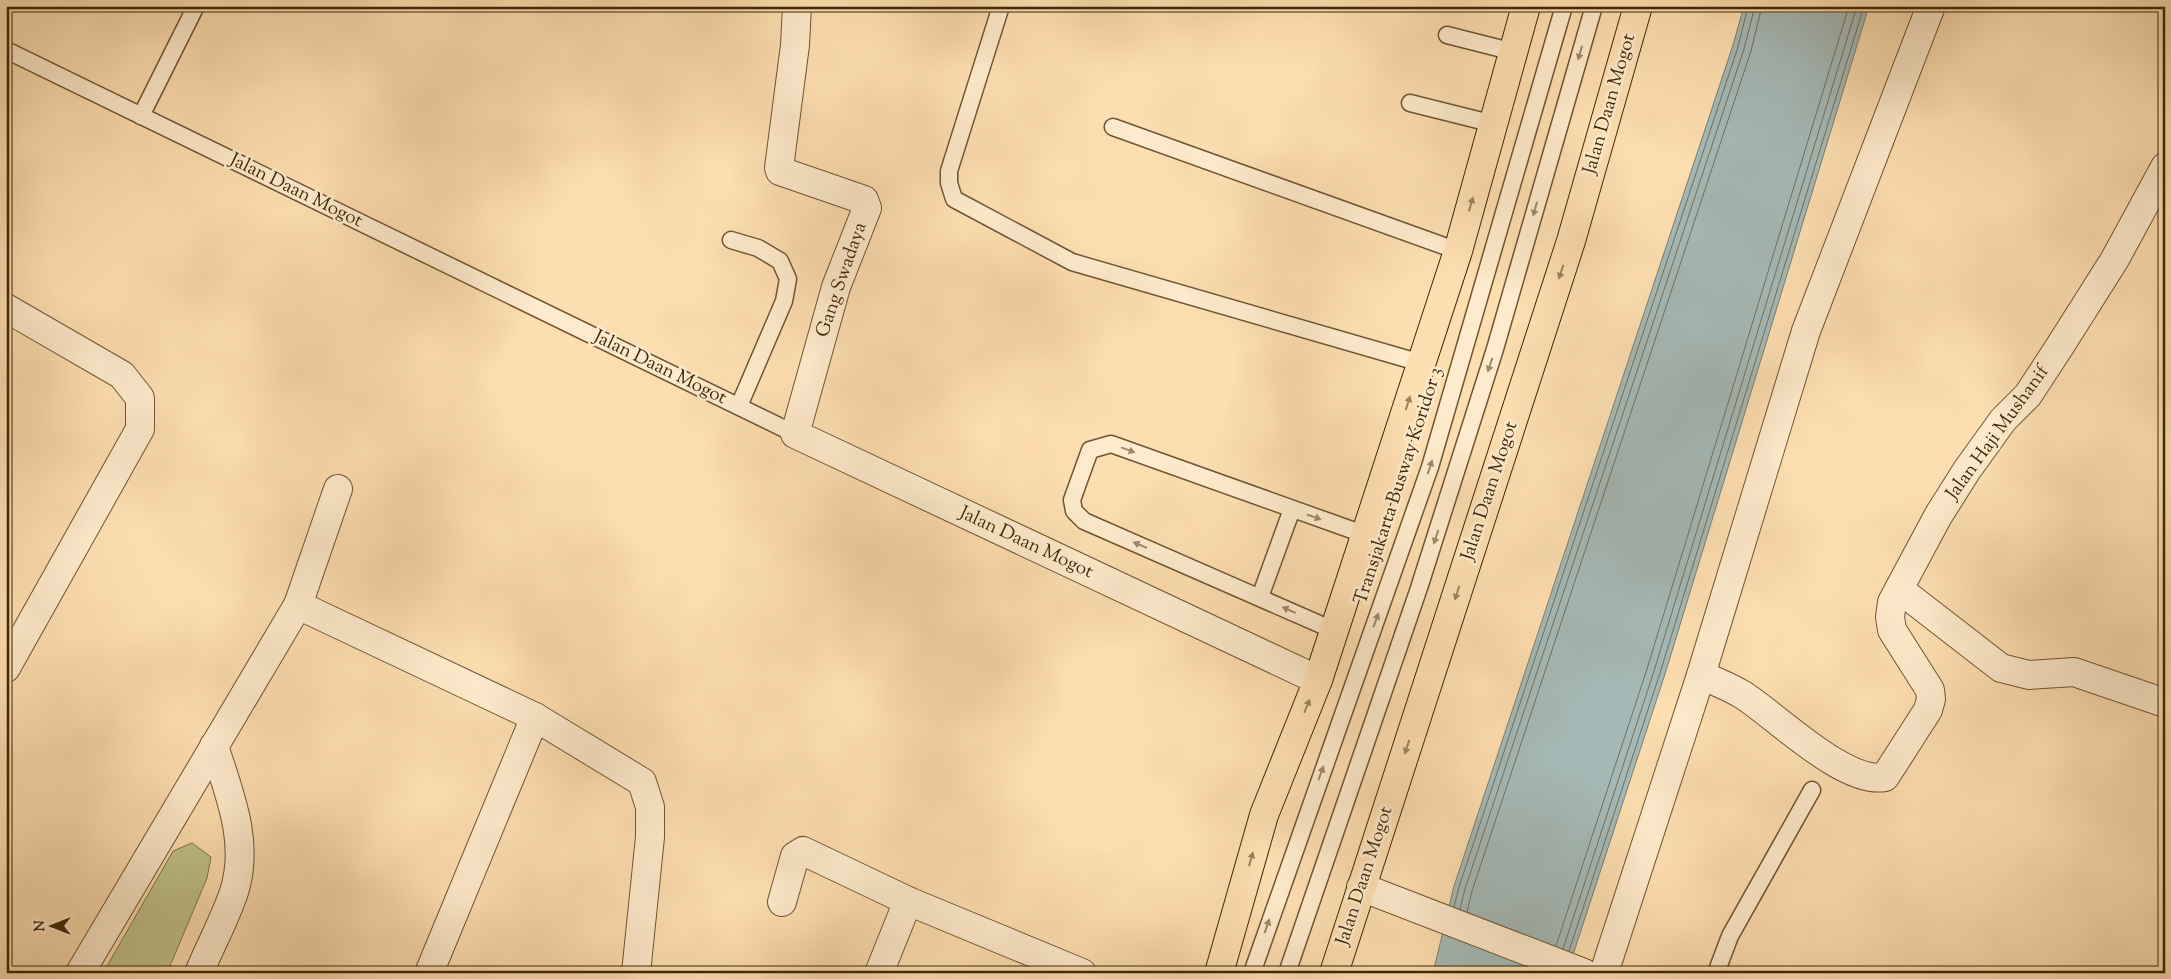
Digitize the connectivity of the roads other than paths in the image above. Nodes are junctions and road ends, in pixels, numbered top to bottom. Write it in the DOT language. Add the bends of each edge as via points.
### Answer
graph roads {
  1 [pos="196,6"];
  2 [pos="797,6"];
  3 [pos="1001,6"];
  4 [pos="1526,6"];
  5 [pos="1564,6"];
  6 [pos="1594,6"];
  7 [pos="1638,6"];
  8 [pos="1931,6"];
  9 [pos="1448,35"];
  10 [pos="6,50"];
  11 [pos="1514,52"];
  12 [pos="1410,103"];
  13 [pos="141,116"];
  14 [pos="1494,124"];
  15 [pos="1113,127"];
  16 [pos="2165,167"];
  17 [pos="731,240"];
  18 [pos="1458,251"];
  19 [pos="6,308"];
  20 [pos="1421,363"];
  21 [pos="739,406"];
  22 [pos="795,434"];
  23 [pos="338,489"];
  24 [pos="1292,509"];
  25 [pos="1366,535"];
  26 [pos="1899,589"];
  27 [pos="1260,597"];
  28 [pos="298,605"];
  29 [pos="1333,630"];
  30 [pos="6,668"];
  31 [pos="1701,675"];
  32 [pos="1318,680"];
  33 [pos="2165,703"];
  34 [pos="535,717"];
  35 [pos="214,746"];
  36 [pos="1812,790"];
  37 [pos="1361,887"];
  38 [pos="908,901"];
  39 [pos="782,902"];
  40 [pos="1589,972"];
  41 [pos="80,973"];
  42 [pos="199,973"];
  43 [pos="429,973"];
  44 [pos="636,973"];
  45 [pos="879,973"];
  46 [pos="1082,973"];
  47 [pos="1219,973"];
  48 [pos="1252,973"];
  49 [pos="1287,973"];
  50 [pos="1334,973"];
  51 [pos="1716,973"];
  1 -- 13 [label="lane"];
  2 -- 22 [label="street, Gang Swadaya" via="780,171 864,200 867,208 836,287"];
  3 -- 20 [label="lane" via="949,171 954,199 1072,262"];
  4 -- 11 [label="highway"];
  48 -- 5 [label="lane, Transjakarta Busway Koridor 3, one-way" via="1430,467"];
  6 -- 49 [label="lane, one-way" via="1495,350 1422,579"];
  7 -- 37 [label="highway, Jalan Daan Mogot, one-way" via="1571,242"];
  8 -- 31 [label="street" via="1806,331"];
  9 -- 11 [label="lane"];
  10 -- 13 [label="lane, Jalan Daan Mogot"];
  11 -- 14 [label="highway"];
  12 -- 14 [label="lane"];
  13 -- 21 [label="lane, Jalan Daan Mogot"];
  18 -- 14 [label="highway, one-way"];
  15 -- 18 [label="lane"];
  16 -- 26 [label="street, Jalan Haji Mushanif" via="2115,258 2060,346 2028,395 2003,420 1967,470"];
  17 -- 21 [label="lane" via="758,248 780,261 788,279 784,301"];
  18 -- 20 [label="highway"];
  19 -- 30 [label="street" via="122,374 140,398 140,430"];
  25 -- 20 [label="highway, one-way"];
  21 -- 22 [label="lane, Jalan Daan Mogot"];
  22 -- 32 [label="street, Jalan Daan Mogot"];
  23 -- 28 [label="street"];
  24 -- 25 [label="lane, one-way"];
  24 -- 27 [label="lane"];
  27 -- 24 [label="lane, one-way" via="1084,521 1074,511 1072,500 1090,450 1111,444"];
  25 -- 29 [label="highway"];
  26 -- 31 [label="street, Jalan Haji Mushanif" via="1892,602 1892,630 1930,690 1931,699 1928,710 1885,777 1876,779 1833,762 1742,694"];
  26 -- 33 [label="street" via="2001,668 2029,675 2074,672"];
  29 -- 27 [label="lane, one-way"];
  28 -- 34 [label="street"];
  28 -- 35 [label="street"];
  29 -- 32 [label="highway"];
  31 -- 40 [label="street"];
  47 -- 32 [label="highway, one-way" via="1264,815"];
  34 -- 43 [label="street"];
  34 -- 44 [label="street" via="642,782 650,807 650,837"];
  35 -- 41 [label="street"];
  35 -- 42 [label="street" via="237,818 240,854 234,891"];
  36 -- 51 [label="lane" via="1730,936"];
  37 -- 40 [label="street"];
  37 -- 50 [label="highway, Jalan Daan Mogot"];
  38 -- 39 [label="street" via="803,851 795,856"];
  38 -- 45 [label="street"];
  38 -- 46 [label="street"];
}
